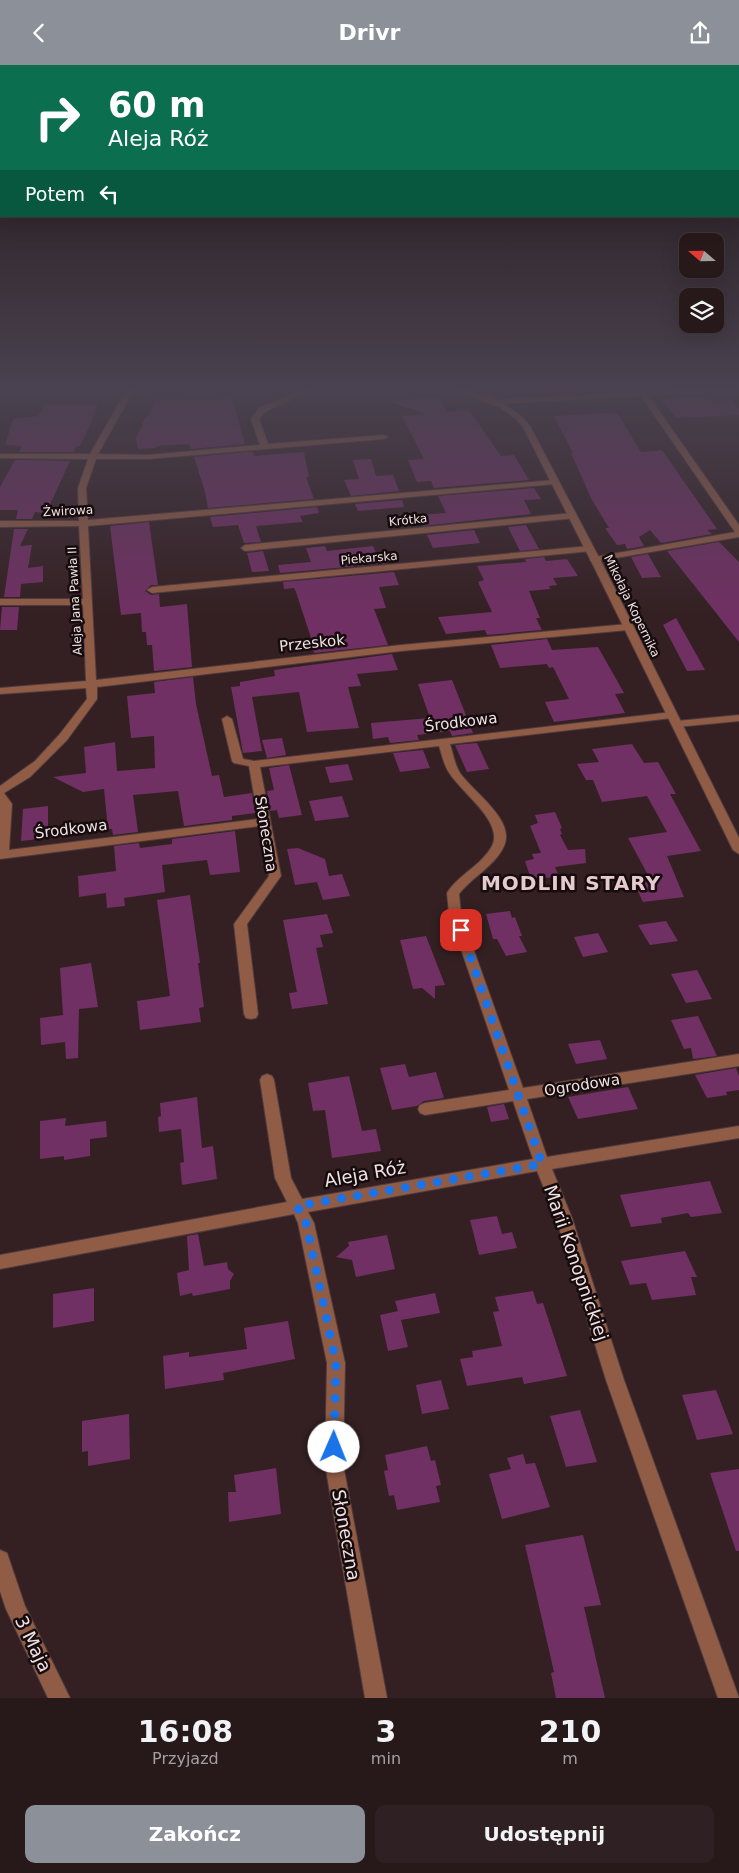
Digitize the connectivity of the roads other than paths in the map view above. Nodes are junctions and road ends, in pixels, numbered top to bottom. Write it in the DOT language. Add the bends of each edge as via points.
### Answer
graph roads {
  1 [pos="90,463"];
  2 [pos="545,463"];
  3 [pos="692,463"];
  4 [pos="555,482"];
  5 [pos="572,516"];
  6 [pos="84,523"];
  7 [pos="0,524"];
  8 [pos="739,533"];
  9 [pos="245,548"];
  10 [pos="589,549"];
  11 [pos="595,560"];
  12 [pos="152,590"];
  13 [pos="0,602"];
  14 [pos="88,602"];
  15 [pos="628,627"];
  16 [pos="92,684"];
  17 [pos="0,691"];
  18 [pos="739,718"];
  19 [pos="227,719"];
  20 [pos="674,720"];
  21 [pos="443,741"];
  22 [pos="254,764"];
  23 [pos="0,791"];
  24 [pos="0,797"];
  25 [pos="265,822"];
  26 [pos="739,850"];
  27 [pos="2,854"];
  28 [pos="251,1014"];
  29 [pos="739,1060"];
  30 [pos="266,1080"];
  31 [pos="518,1095"];
  32 [pos="425,1109"];
  33 [pos="739,1132"];
  34 [pos="542,1164"];
  35 [pos="297,1206"];
  36 [pos="0,1262"];
  37 [pos="0,1560"];
  38 [pos="59,1698"];
  39 [pos="376,1698"];
  40 [pos="729,1698"];
  1 -- 6 [label="street, Aleja Jana Pawła II" via="82,488"];
  2 -- 4 [label="street, Mikołaja Kopernika"];
  3 -- 8 [label="street"];
  4 -- 5 [label="street, Mikołaja Kopernika"];
  4 -- 6 [label="street, Żwirowa"];
  5 -- 9 [label="street, Krótka"];
  5 -- 10 [label="street, Mikołaja Kopernika"];
  6 -- 7 [label="street, Żwirowa"];
  6 -- 14 [label="street, Aleja Jana Pawła II"];
  8 -- 11 [label="street"];
  10 -- 11 [label="street, Mikołaja Kopernika"];
  10 -- 12 [label="street, Piekarska"];
  11 -- 15 [label="street, Mikołaja Kopernika"];
  13 -- 14 [label="street"];
  14 -- 16 [label="street, Aleja Jana Pawła II"];
  15 -- 16 [label="street, Przeskok" via="401,648"];
  15 -- 20 [label="street, Mikołaja Kopernika"];
  16 -- 17 [label="street, Przeskok"];
  16 -- 23 [label="street, Aleja Jana Pawła II" via="92,699 82,715 35,767 14,785"];
  18 -- 20 [label="street, Środkowa"];
  19 -- 22 [label="street" via="238,761"];
  20 -- 21 [label="street, Środkowa"];
  20 -- 26 [label="street, Mikołaja Kopernika"];
  21 -- 22 [label="street, Środkowa"];
  21 -- 31 [label="street, Marii Konopnickiej" via="455,774 497,822 501,833 500,844 493,854 459,884 453,893 453,903"];
  22 -- 25 [label="street, Słoneczna"];
  24 -- 27 [label="street" via="6,804"];
  25 -- 27 [label="street, Środkowa"];
  25 -- 28 [label="street, Słoneczna" via="275,876 240,924"];
  29 -- 31 [label="street, Ogrodowa"];
  30 -- 35 [label="street, Słoneczna" via="283,1178"];
  31 -- 32 [label="street, Ogrodowa"];
  31 -- 34 [label="street, Marii Konopnickiej"];
  33 -- 34 [label="street, Aleja Róż"];
  34 -- 35 [label="street, Aleja Róż"];
  34 -- 40 [label="street, Marii Konopnickiej" via="564,1218 615,1380"];
  35 -- 36 [label="street, Aleja Róż"];
  35 -- 39 [label="street, Słoneczna" via="306,1223 336,1363 334,1464"];
  37 -- 38 [label="street, 3 Maja" via="16,1609"];
}
